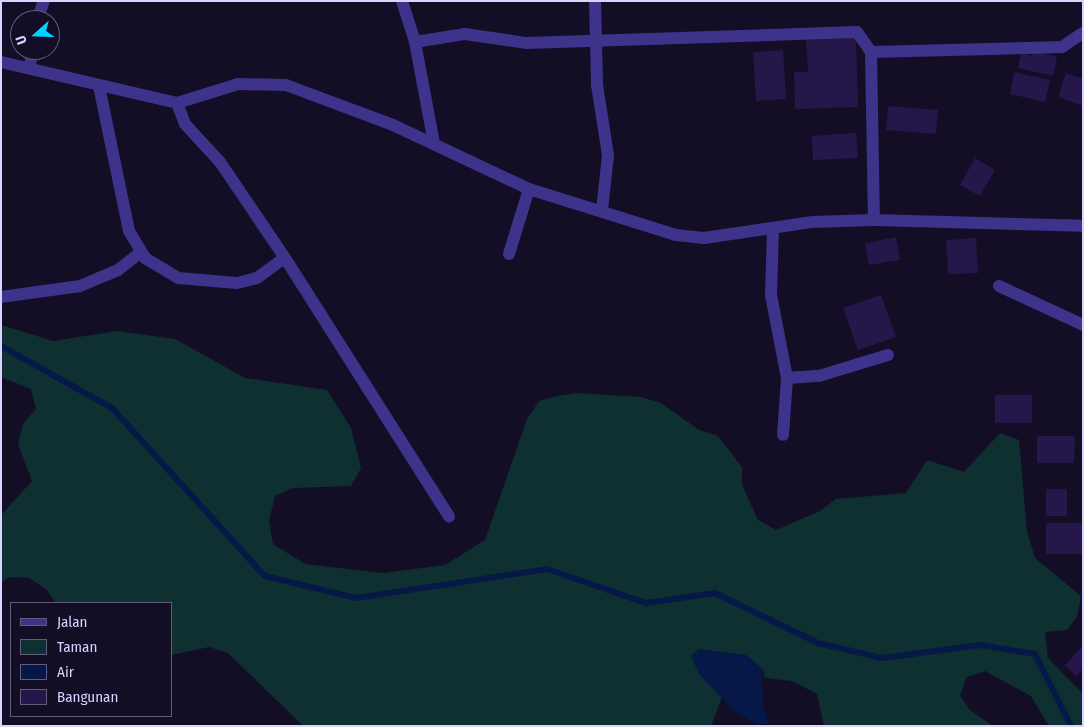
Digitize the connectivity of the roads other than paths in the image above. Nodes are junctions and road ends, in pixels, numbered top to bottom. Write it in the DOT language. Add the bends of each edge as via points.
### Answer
graph roads {
  1 [pos="402,1"];
  2 [pos="595,1"];
  3 [pos="1083,34"];
  4 [pos="414,42"];
  5 [pos="594,42"];
  6 [pos="871,52"];
  7 [pos="31,60"];
  8 [pos="1,62"];
  9 [pos="30,66"];
  10 [pos="99,86"];
  11 [pos="177,103"];
  12 [pos="434,144"];
  13 [pos="530,189"];
  14 [pos="602,210"];
  15 [pos="874,220"];
  16 [pos="1083,226"];
  17 [pos="773,228"];
  18 [pos="141,252"];
  19 [pos="509,254"];
  20 [pos="285,258"];
  21 [pos="999,286"];
  22 [pos="1,297"];
  23 [pos="1083,325"];
  24 [pos="888,355"];
  25 [pos="786,378"];
  26 [pos="783,435"];
  27 [pos="449,516"];
  1 -- 4 [label="street"];
  2 -- 5 [label="street"];
  3 -- 6 [label="street" via="1062,47"];
  4 -- 5 [label="street" via="465,34 527,43"];
  4 -- 12 [label="street"];
  5 -- 6 [label="street" via="849,31 864,37"];
  5 -- 14 [label="street" via="608,155"];
  6 -- 15 [label="street"];
  7 -- 9 [label="street"];
  8 -- 9 [label="street"];
  9 -- 10 [label="street"];
  10 -- 11 [label="street"];
  10 -- 18 [label="street" via="129,231"];
  11 -- 12 [label="street" via="238,84 277,84 306,91"];
  11 -- 20 [label="street" via="185,124 220,162"];
  12 -- 13 [label="street"];
  13 -- 14 [label="street"];
  13 -- 19 [label="street"];
  14 -- 17 [label="street" via="676,235 704,238"];
  15 -- 16 [label="street"];
  15 -- 17 [label="street"];
  17 -- 25 [label="street" via="771,295"];
  18 -- 20 [label="street" via="156,267 178,278 237,283 257,278"];
  18 -- 22 [label="street" via="118,270 80,286"];
  20 -- 27 [label="street"];
  21 -- 23 [label="street"];
  24 -- 25 [label="street" via="818,376"];
  25 -- 26 [label="street"];
}
